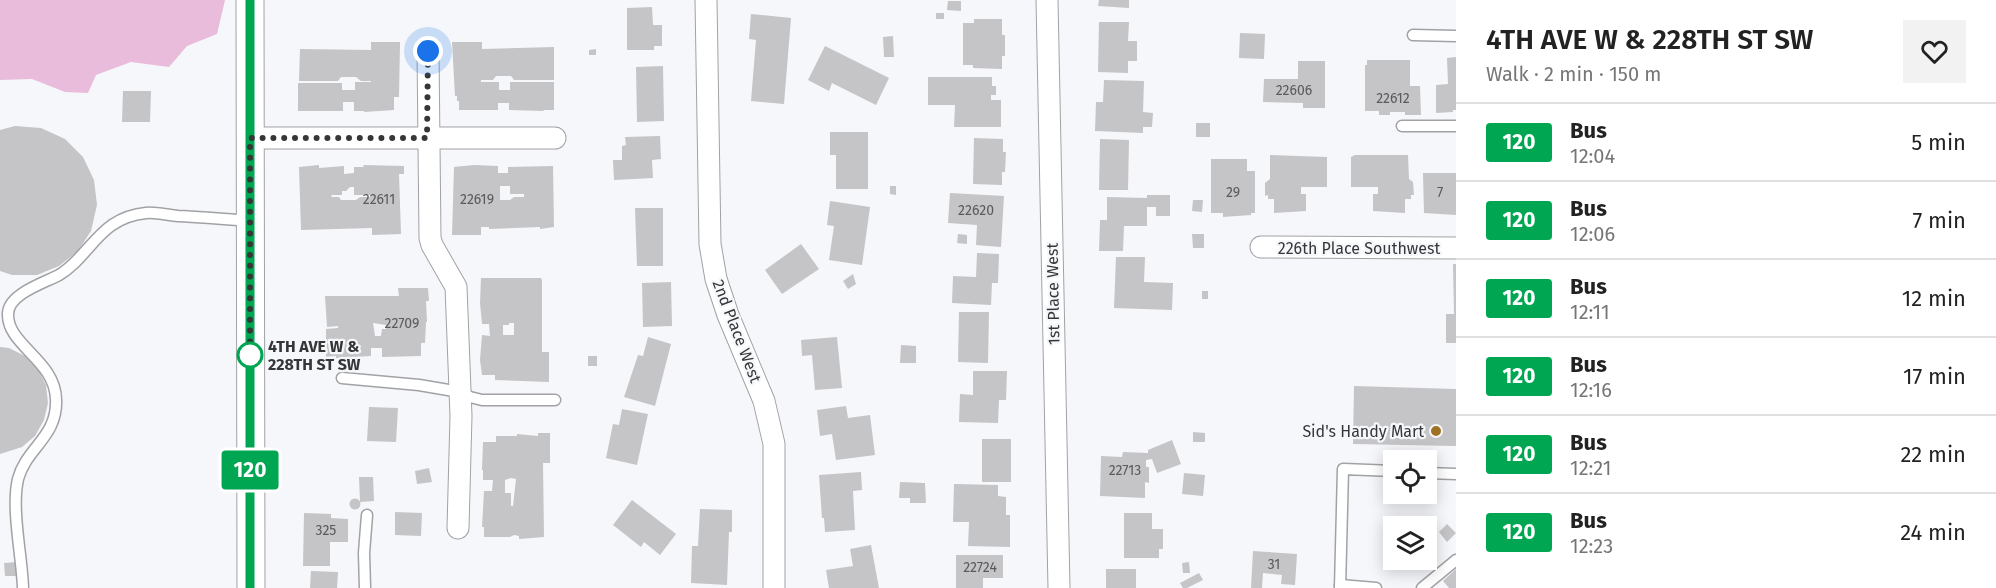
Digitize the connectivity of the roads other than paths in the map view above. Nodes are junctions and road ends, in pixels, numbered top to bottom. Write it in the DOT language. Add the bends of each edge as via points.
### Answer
graph roads {
  1 [pos="250,0"];
  2 [pos="706,0"];
  3 [pos="1047,0"];
  4 [pos="1413,35"];
  5 [pos="1456,36"];
  6 [pos="428,51"];
  7 [pos="1402,126"];
  8 [pos="1456,126"];
  9 [pos="250,138"];
  10 [pos="427,138"];
  11 [pos="555,138"];
  12 [pos="250,221"];
  13 [pos="1261,247"];
  14 [pos="1456,248"];
  15 [pos="342,378"];
  16 [pos="460,392"];
  17 [pos="555,400"];
  18 [pos="1383,471"];
  19 [pos="1437,473"];
  20 [pos="1456,474"];
  21 [pos="367,515"];
  22 [pos="458,528"];
  23 [pos="1456,560"];
  24 [pos="1340,587"];
  25 [pos="23,588"];
  26 [pos="250,588"];
  27 [pos="365,588"];
  28 [pos="774,588"];
  29 [pos="1059,588"];
  30 [pos="1376,588"];
  31 [pos="1422,588"];
  1 -- 9 [label="street"];
  2 -- 28 [label="street, 2nd Place West" via="710,244 719,288 764,401 774,444"];
  3 -- 29 [label="street, 1st Place West"];
  4 -- 5 [label="lane"];
  6 -- 10 [label="street"];
  7 -- 8 [label="lane"];
  9 -- 10 [label="street"];
  9 -- 12 [label="street"];
  10 -- 11 [label="street"];
  10 -- 16 [label="street" via="430,238 456,287"];
  12 -- 25 [label="lane" via="146,213 126,218 94,240 69,270 23,292 12,303 9,322 48,371 56,398 46,437 31,454 19,478 17,514"];
  12 -- 26 [label="street"];
  13 -- 14 [label="street, 226th Place Southwest"];
  15 -- 16 [label="lane"];
  16 -- 17 [label="lane" via="483,400"];
  16 -- 22 [label="street"];
  18 -- 24 [label="lane" via="1342,469"];
  19 -- 20 [label="lane"];
  21 -- 27 [label="lane"];
  23 -- 31 [label="lane"];
  24 -- 30 [label="lane"];
}
